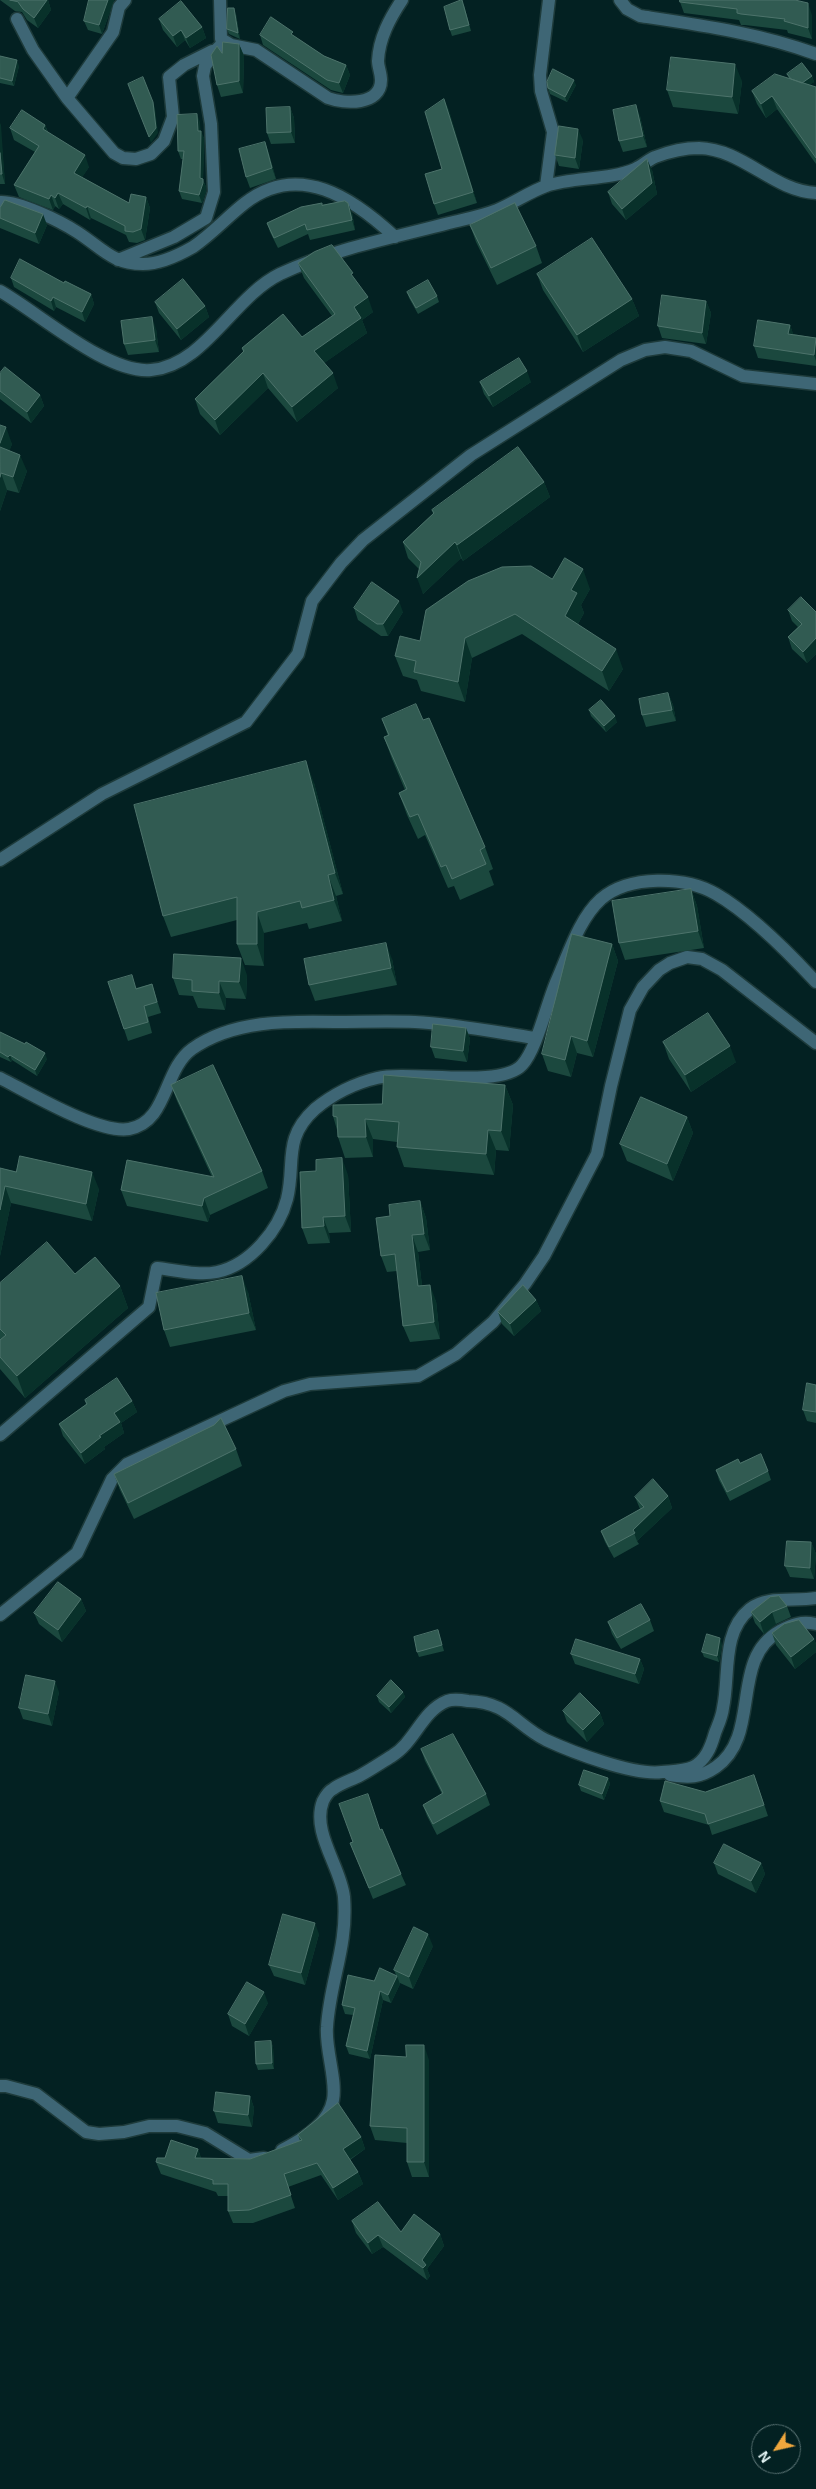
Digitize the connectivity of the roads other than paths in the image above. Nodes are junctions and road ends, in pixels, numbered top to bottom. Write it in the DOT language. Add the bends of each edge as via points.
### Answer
graph roads {
  1 [pos="125,0"];
  2 [pos="220,0"];
  3 [pos="402,0"];
  4 [pos="549,0"];
  5 [pos="620,0"];
  6 [pos="17,19"];
  7 [pos="231,45"];
  8 [pos="217,49"];
  9 [pos="816,54"];
  10 [pos="68,98"];
  11 [pos="546,186"];
  12 [pos="816,194"];
  13 [pos="0,202"];
  14 [pos="395,237"];
  15 [pos="118,260"];
  16 [pos="0,291"];
  17 [pos="816,384"];
  18 [pos="0,860"];
  19 [pos="816,982"];
  20 [pos="535,1038"];
  21 [pos="816,1042"];
  22 [pos="0,1078"];
  23 [pos="0,1435"];
  24 [pos="816,1598"];
  25 [pos="0,1615"];
  26 [pos="816,1624"];
  27 [pos="658,1773"];
  28 [pos="0,2086"];
  1 -- 10 [label="street" via="119,7 113,32"];
  2 -- 7 [label="street" via="221,39"];
  3 -- 7 [label="street" via="387,24 378,61 379,89 359,102 340,103 328,98 256,50"];
  4 -- 11 [label="street" via="540,75 540,91 554,132"];
  5 -- 9 [label="street" via="627,9 640,16 727,29"];
  6 -- 10 [label="street" via="34,50"];
  7 -- 8 [label="street"];
  8 -- 10 [label="street" via="184,65 169,77 173,117 164,140 151,154 129,159 114,152"];
  8 -- 15 [label="street" via="205,66 203,76 211,124 214,192 206,218 174,237"];
  11 -- 12 [label="street" via="634,170 654,158 685,148 702,148 721,152 790,188"];
  11 -- 14 [label="street" via="496,210"];
  13 -- 15 [label="street" via="42,215 77,232"];
  14 -- 15 [label="street" via="368,212 324,189 298,185 269,187 178,256 146,264 125,264"];
  14 -- 16 [label="street" via="328,255 276,276 257,288 195,351 167,367 152,370 139,370 102,356"];
  17 -- 18 [label="street" via="744,376 691,351 664,347 645,350 621,360 470,455 363,540 312,601 298,654 246,722 102,794"];
  19 -- 20 [label="street" via="748,918 714,893 676,882 637,882 603,898 590,911"];
  20 -- 22 [label="street" via="416,1022 280,1021 234,1029 213,1036 190,1050 174,1072 155,1114 144,1125 128,1129 111,1129 80,1117"];
  20 -- 23 [label="street" via="522,1065 511,1072 493,1076 377,1078 330,1098 314,1110 298,1131 291,1148 288,1198 280,1219 262,1244 246,1259 216,1273 157,1268 149,1307"];
  21 -- 25 [label="street" via="722,970 702,959 687,957 664,966 644,987 630,1010 597,1154 544,1256 493,1322 456,1354 418,1376 310,1384 284,1391 127,1464 112,1479 77,1553"];
  24 -- 27 [label="street" via="762,1603 743,1616 729,1649 723,1710 710,1748 702,1761 690,1768"];
  26 -- 27 [label="street" via="791,1625 767,1641 759,1652 734,1749 723,1762 704,1775 689,1778"];
  27 -- 28 [label="street" via="611,1764 544,1739 506,1710 479,1701 448,1700 427,1714 399,1752 332,1789 321,1810 322,1829 342,1888 345,1916 345,1937 326,2029 333,2100 326,2118 307,2135 267,2158 249,2160 205,2134 177,2126 150,2126 100,2134 86,2132 36,2094"];
}
